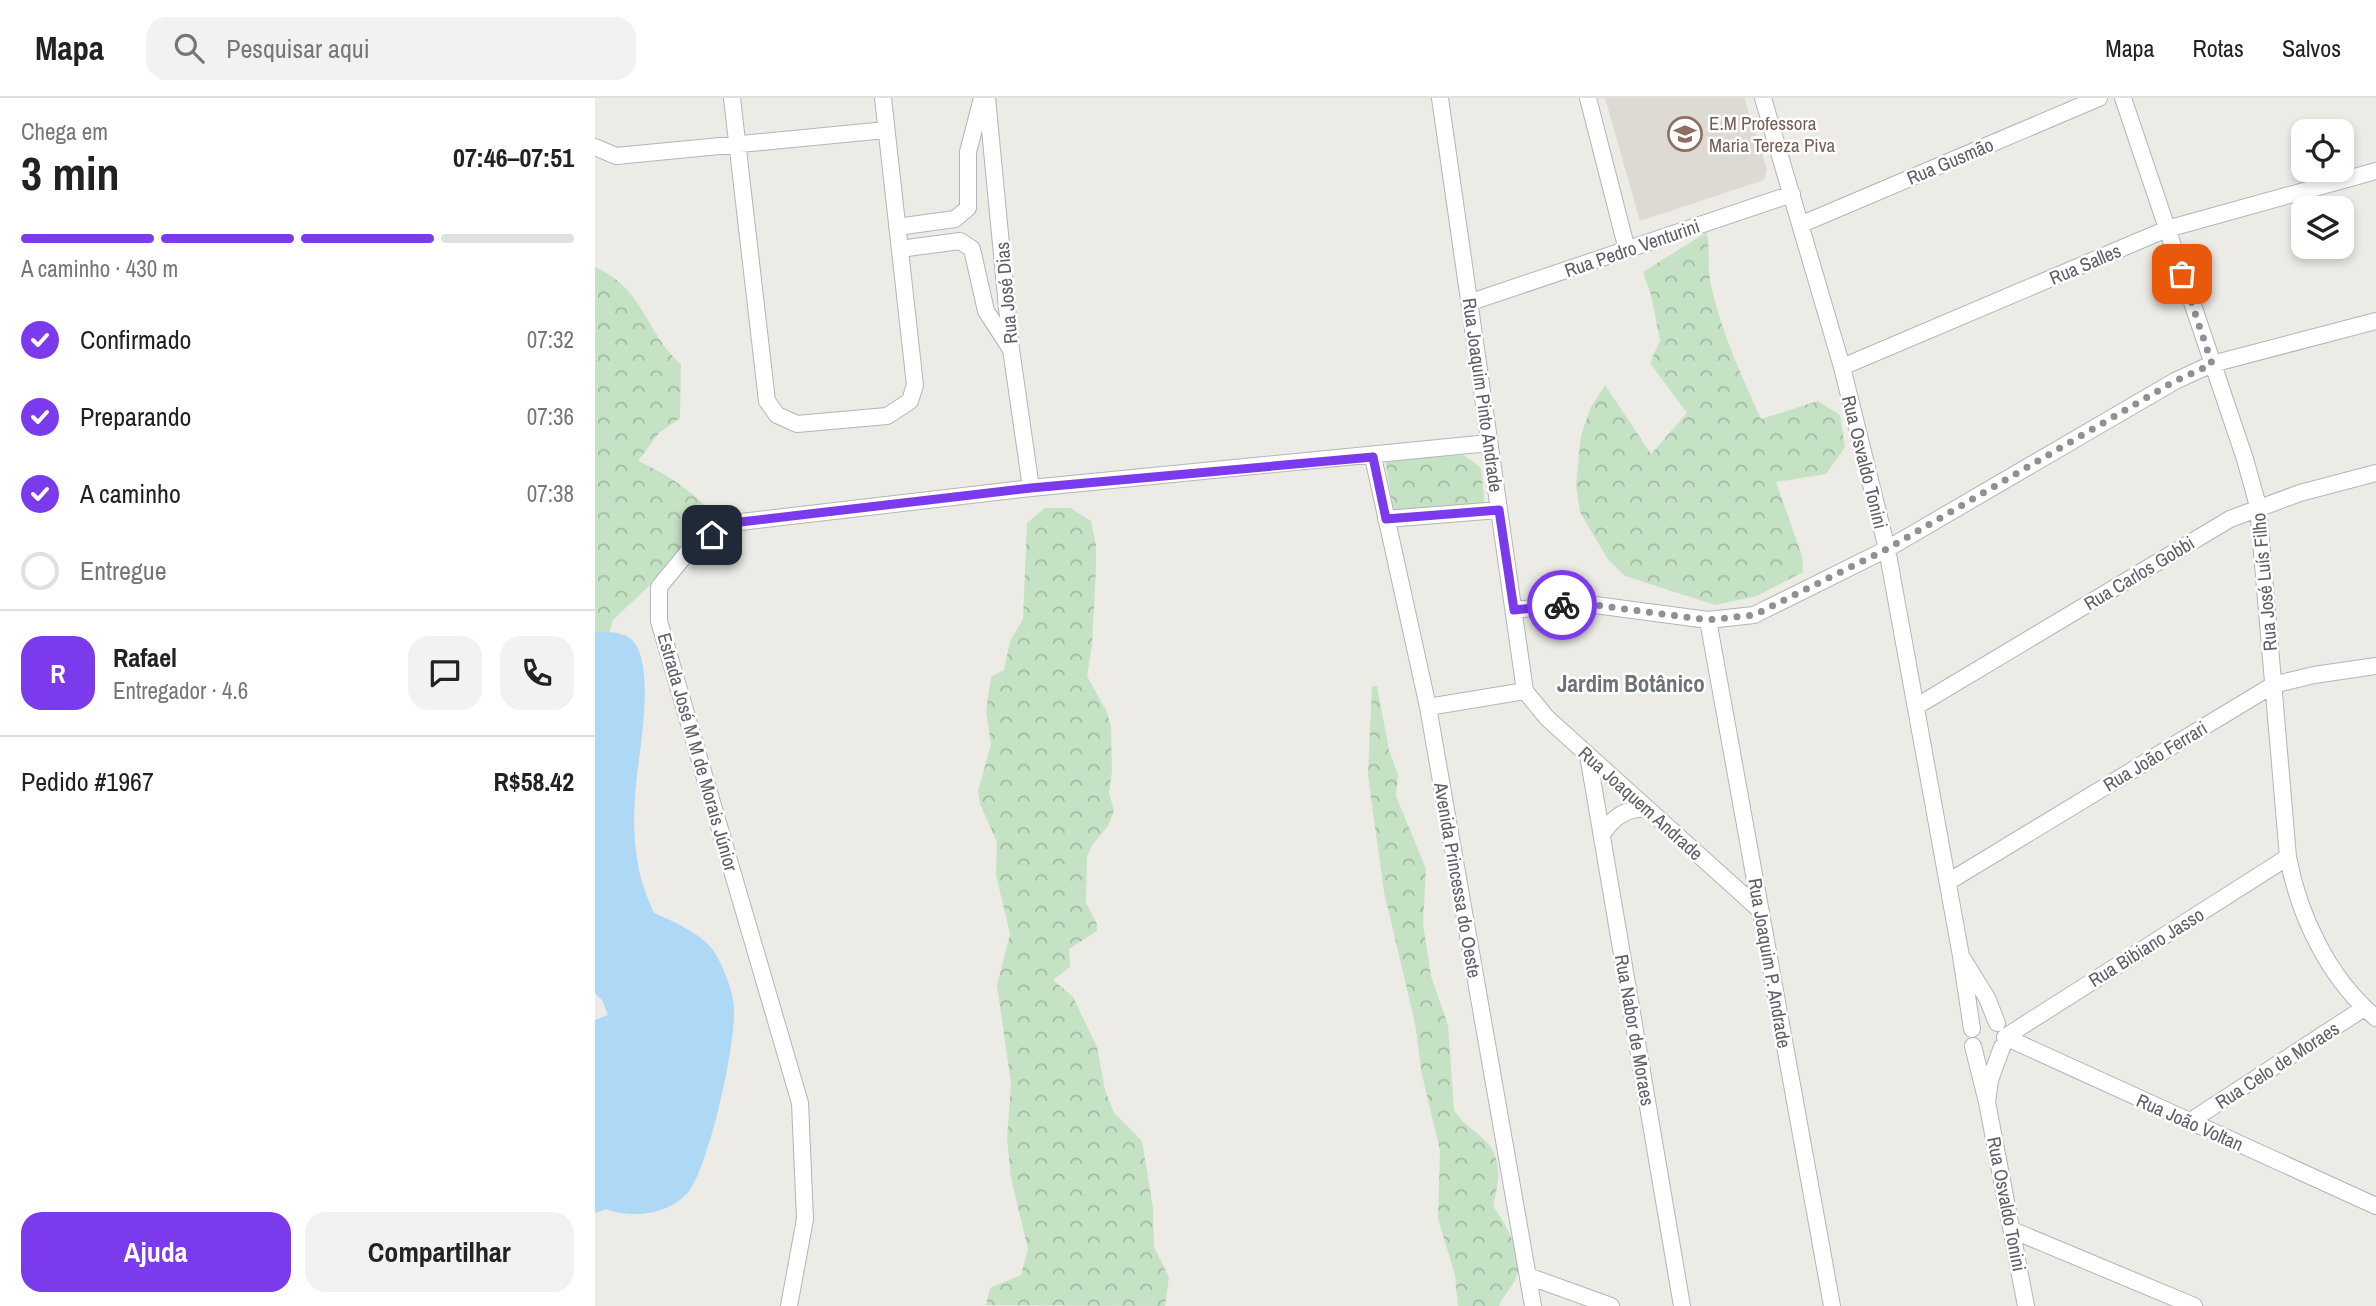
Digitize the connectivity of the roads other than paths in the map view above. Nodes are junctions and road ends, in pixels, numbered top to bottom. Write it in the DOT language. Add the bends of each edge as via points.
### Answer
graph roads {
  1 [pos="732,98"];
  2 [pos="883,98"];
  3 [pos="982,98"];
  4 [pos="988,98"];
  5 [pos="1440,98"];
  6 [pos="1588,98"];
  7 [pos="1763,98"];
  8 [pos="2099,98"];
  9 [pos="2123,98"];
  10 [pos="886,131"];
  11 [pos="736,144"];
  12 [pos="595,147"];
  13 [pos="2376,171"];
  14 [pos="1792,194"];
  15 [pos="1802,224"];
  16 [pos="897,227"];
  17 [pos="2167,229"];
  18 [pos="900,249"];
  19 [pos="1627,250"];
  20 [pos="1471,302"];
  21 [pos="2376,321"];
  22 [pos="1011,349"];
  23 [pos="2212,364"];
  24 [pos="1842,367"];
  25 [pos="1489,443"];
  26 [pos="1373,457"];
  27 [pos="2376,473"];
  28 [pos="1031,488"];
  29 [pos="2258,506"];
  30 [pos="1499,510"];
  31 [pos="1386,519"];
  32 [pos="1887,549"];
  33 [pos="1514,610"];
  34 [pos="1708,620"];
  35 [pos="2376,666"];
  36 [pos="2273,685"];
  37 [pos="1525,691"];
  38 [pos="1917,705"];
  39 [pos="1428,707"];
  40 [pos="1588,755"];
  41 [pos="1647,809"];
  42 [pos="1602,835"];
  43 [pos="2288,857"];
  44 [pos="1948,882"];
  45 [pos="1761,911"];
  46 [pos="1961,956"];
  47 [pos="2370,1013"];
  48 [pos="1972,1029"];
  49 [pos="2001,1035"];
  50 [pos="1973,1046"];
  51 [pos="1987,1102"];
  52 [pos="2189,1122"];
  53 [pos="2376,1206"];
  54 [pos="2012,1230"];
  55 [pos="1528,1276"];
  56 [pos="789,1306"];
  57 [pos="1533,1306"];
  58 [pos="1611,1306"];
  59 [pos="1682,1306"];
  60 [pos="1832,1306"];
  61 [pos="2026,1306"];
  62 [pos="2194,1306"];
  1 -- 11 [label="street"];
  2 -- 10 [label="street"];
  3 -- 16 [label="street" via="968,152 968,208 955,219"];
  4 -- 22 [label="street, Rua José Dias"];
  5 -- 20 [label="street, Rua Joaquim Pinto Andrade"];
  6 -- 19 [label="street"];
  7 -- 14 [label="street, Rua Osvaldo Tonini"];
  8 -- 15 [label="street, Rua Gusmão"];
  9 -- 17 [label="street, Rua José Luís Filho"];
  10 -- 11 [label="street"];
  10 -- 16 [label="street"];
  11 -- 12 [label="street" via="616,156"];
  11 -- 18 [label="street" via="767,401 785,420 797,425 887,416 910,401 915,385"];
  13 -- 17 [label="street, Rua Salles"];
  14 -- 15 [label="street, Rua Osvaldo Tonini"];
  14 -- 19 [label="street, Rua Pedro Venturini"];
  15 -- 24 [label="street, Rua Osvaldo Tonini"];
  16 -- 18 [label="street"];
  17 -- 23 [label="street, Rua José Luís Filho"];
  17 -- 24 [label="street, Rua Salles"];
  18 -- 22 [label="street" via="960,241 972,249 986,311"];
  19 -- 20 [label="street, Rua Pedro Venturini"];
  20 -- 25 [label="street, Rua Joaquim Pinto Andrade"];
  21 -- 23 [label="street"];
  22 -- 28 [label="street, Rua José Dias"];
  23 -- 29 [label="street, Rua José Luís Filho"];
  23 -- 32 [label="street" via="2175,381"];
  24 -- 32 [label="street, Rua Osvaldo Tonini"];
  25 -- 26 [label="street, Estrada José M M de Morais Júnior"];
  25 -- 30 [label="street, Rua Joaquim Pinto Andrade"];
  26 -- 28 [label="street, Estrada José M M de Morais Júnior"];
  26 -- 31 [label="street, Avenida Princessa do Oeste"];
  27 -- 29 [label="street, Rua Carlos Gobbi"];
  28 -- 56 [label="street, Estrada José M M de Morais Júnior" via="732,523 692,547 659,587 659,621 800,1104 805,1219"];
  29 -- 36 [label="street, Rua José Luís Filho"];
  29 -- 38 [label="street, Rua Carlos Gobbi"];
  30 -- 31 [label="street"];
  30 -- 33 [label="street, Rua Joaquim Pinto Andrade"];
  31 -- 39 [label="street, Avenida Princessa do Oeste"];
  32 -- 34 [label="street" via="1754,615"];
  32 -- 38 [label="street, Rua Osvaldo Tonini"];
  33 -- 34 [label="street" via="1580,603"];
  33 -- 37 [label="street, Rua Joaquim Pinto Andrade"];
  34 -- 45 [label="street, Rua Joaquim P. Andrade"];
  35 -- 36 [label="street, Rua João Ferrari"];
  36 -- 43 [label="street, Rua José Luís Filho"];
  36 -- 44 [label="street, Rua João Ferrari"];
  37 -- 39 [label="street"];
  37 -- 40 [label="street, Rua Joaquem Andrade"];
  38 -- 44 [label="street, Rua Osvaldo Tonini"];
  39 -- 55 [label="street, Avenida Princessa do Oeste"];
  40 -- 41 [label="street, Rua Joaquem Andrade"];
  40 -- 42 [label="street, Rua Nabor de Moraes"];
  41 -- 42 [label="street" via="1624,812"];
  41 -- 45 [label="street, Rua Joaquem Andrade"];
  42 -- 59 [label="street, Rua Nabor de Moraes"];
  43 -- 47 [label="street, Rua José Luís Filho" via="2294,890 2309,927 2330,964"];
  43 -- 49 [label="street, Rua Bibiano Jasso"];
  44 -- 46 [label="street, Rua Osvaldo Tonini"];
  45 -- 60 [label="street, Rua Joaquim P. Andrade"];
  46 -- 48 [label="street, Rua Osvaldo Tonini"];
  46 -- 49 [label="street, Rua Osvaldo Tonini" via="1987,998"];
  47 -- 52 [label="street, Rua Celo de Moraes"];
  48 -- 49 [label="street" via="1981,1021"];
  48 -- 50 [label="street, Rua Osvaldo Tonini"];
  49 -- 50 [label="street" via="1987,1055"];
  49 -- 51 [label="street, Rua Osvaldo Tonini"];
  49 -- 52 [label="street, Rua João Voltan"];
  50 -- 51 [label="street, Rua Osvaldo Tonini"];
  51 -- 54 [label="street, Rua Osvaldo Tonini"];
  52 -- 53 [label="street, Rua João Voltan"];
  54 -- 61 [label="street, Rua Osvaldo Tonini"];
  54 -- 62 [label="street"];
  55 -- 57 [label="street, Avenida Princessa do Oeste"];
  55 -- 58 [label="street"];
}
